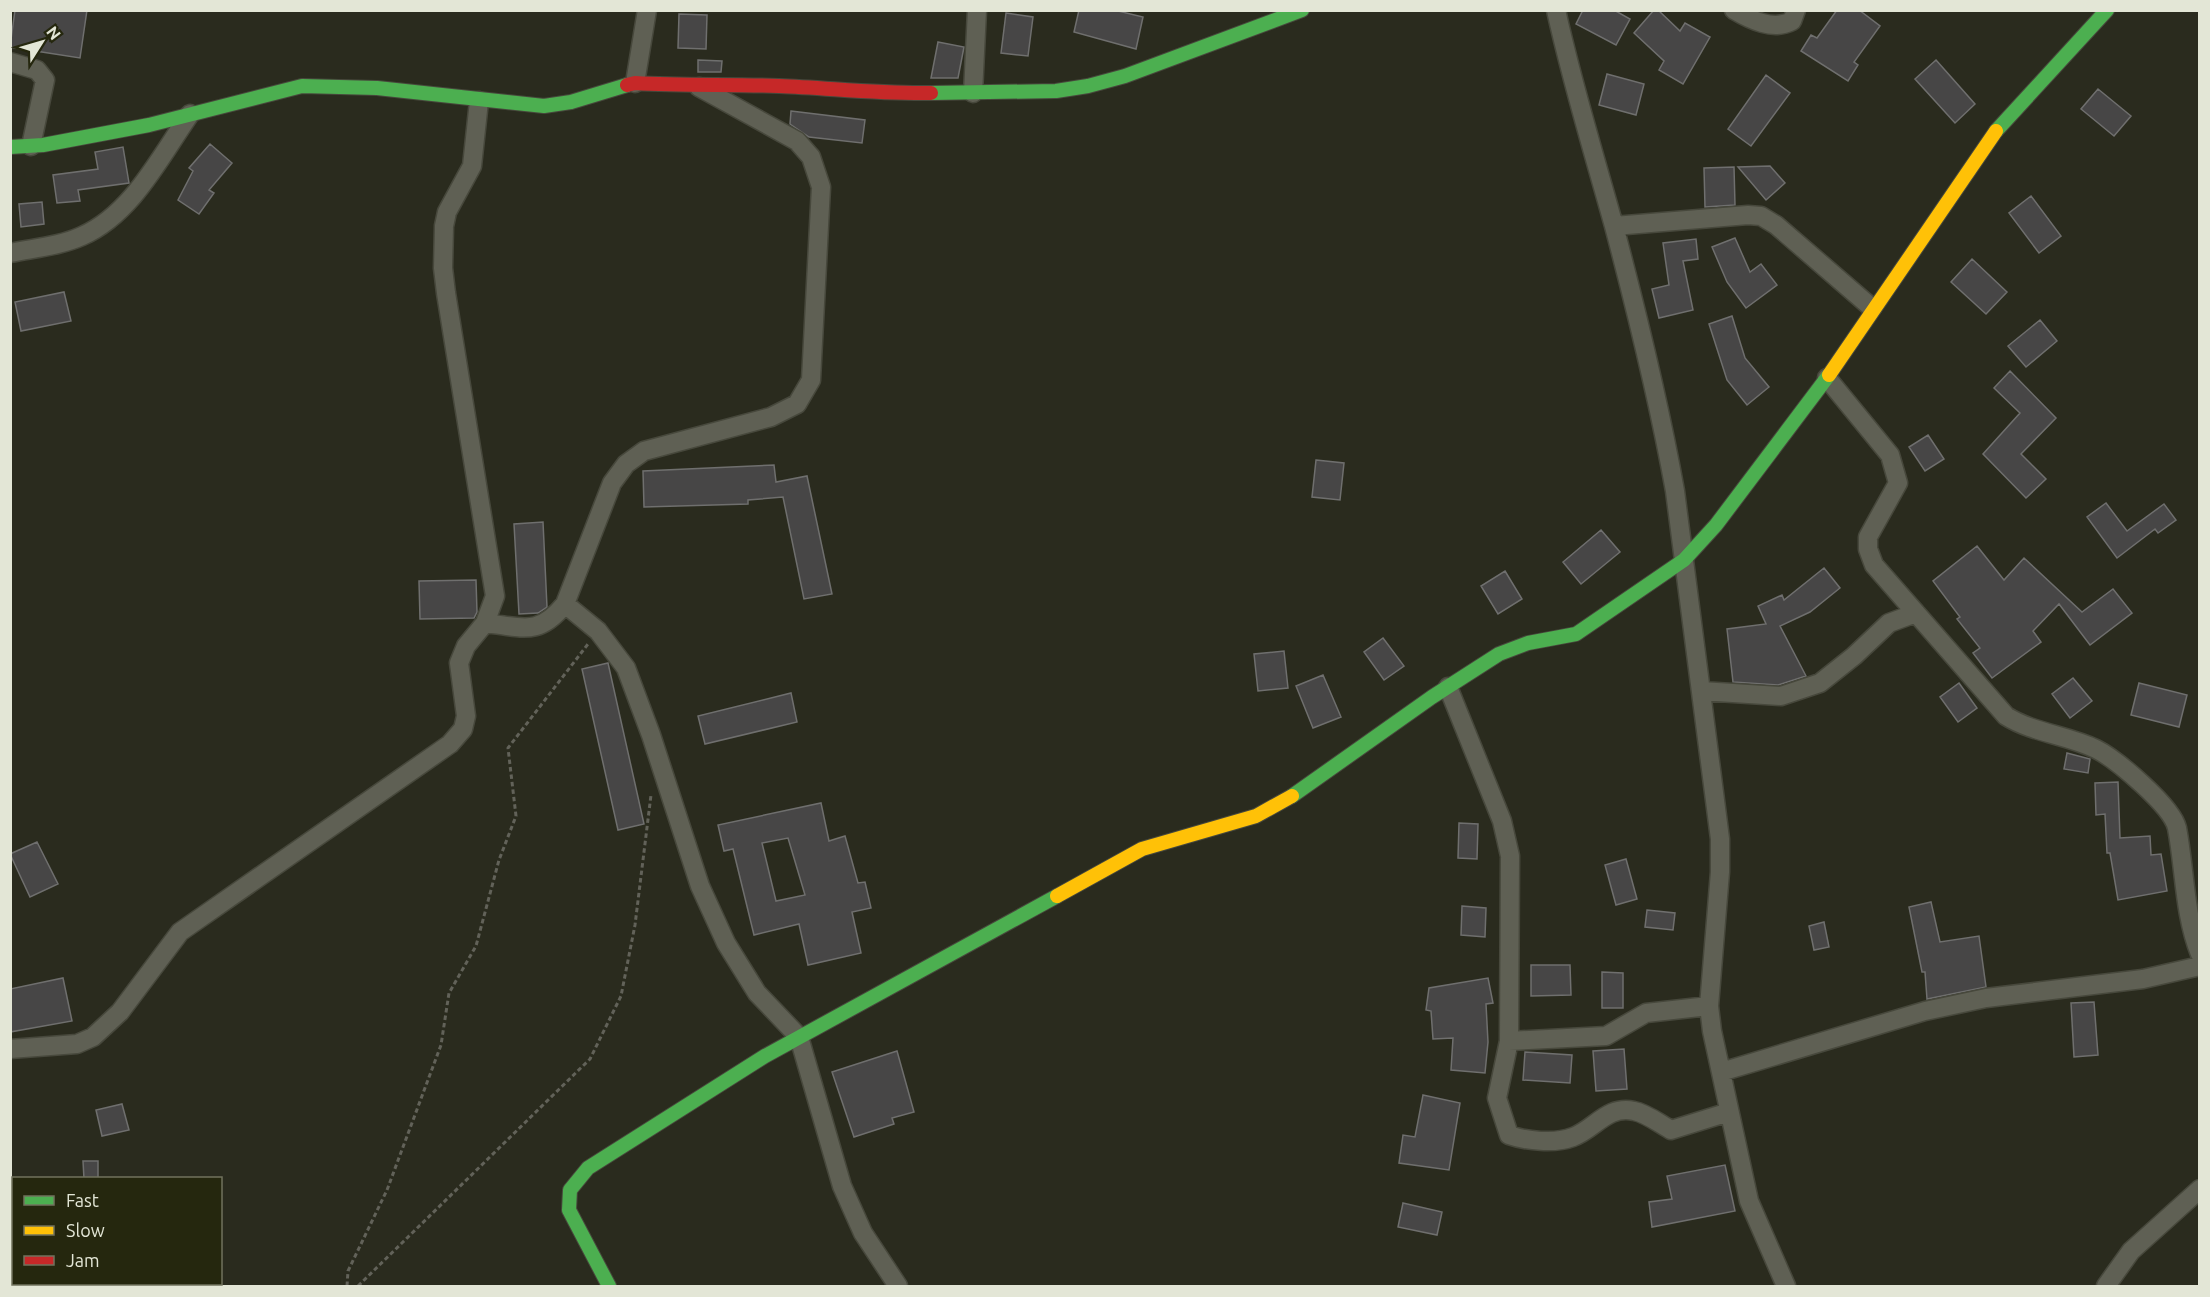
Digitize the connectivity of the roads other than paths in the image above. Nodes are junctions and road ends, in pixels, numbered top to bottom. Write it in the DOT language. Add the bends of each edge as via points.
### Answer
graph roads {
  1 [pos="647,10"];
  2 [pos="977,10"];
  3 [pos="1302,10"];
  4 [pos="1556,10"];
  5 [pos="1734,10"];
  6 [pos="1797,10"];
  7 [pos="2107,10"];
  8 [pos="10,62"];
  9 [pos="635,83"];
  10 [pos="698,87"];
  11 [pos="973,93"];
  12 [pos="479,101"];
  13 [pos="190,114"];
  14 [pos="149,125"];
  15 [pos="31,146"];
  16 [pos="10,147"];
  17 [pos="166,148"];
  18 [pos="1614,226"];
  19 [pos="10,253"];
  20 [pos="1872,308"];
  21 [pos="1827,378"];
  22 [pos="1684,560"];
  23 [pos="565,604"];
  24 [pos="1916,613"];
  25 [pos="485,623"];
  26 [pos="1448,687"];
  27 [pos="1701,691"];
  28 [pos="2199,954"];
  29 [pos="2199,966"];
  30 [pos="1708,1006"];
  31 [pos="800,1037"];
  32 [pos="1509,1041"];
  33 [pos="10,1048"];
  34 [pos="1721,1072"];
  35 [pos="1729,1112"];
  36 [pos="2199,1189"];
  37 [pos="609,1287"];
  38 [pos="898,1287"];
  39 [pos="1786,1287"];
  40 [pos="2106,1287"];
  1 -- 9 [label="street"];
  2 -- 11 [label="street"];
  3 -- 11 [label="street" via="1256,30 1088,86 1056,91"];
  4 -- 18 [label="street" via="1573,86"];
  5 -- 6 [label="street" via="1772,26 1792,21"];
  7 -- 20 [label="street" via="1999,127"];
  8 -- 15 [label="street" via="37,70 45,81"];
  9 -- 10 [label="street"];
  9 -- 12 [label="street" via="544,106"];
  10 -- 11 [label="street"];
  10 -- 23 [label="street" via="797,141 811,157 821,187 812,380 797,404 771,417 644,451 626,464 612,483"];
  12 -- 13 [label="street" via="337,85 276,91"];
  12 -- 25 [label="street" via="472,166 447,212 443,268 495,596"];
  13 -- 14 [label="street"];
  13 -- 17 [label="street"];
  14 -- 15 [label="street"];
  14 -- 17 [label="street"];
  15 -- 16 [label="street"];
  17 -- 19 [label="street" via="139,188 101,226 63,242"];
  18 -- 20 [label="street" via="1761,216"];
  18 -- 22 [label="street" via="1666,441"];
  20 -- 21 [label="street"];
  21 -- 22 [label="street" via="1728,510"];
  21 -- 24 [label="street" via="1890,455 1896,468 1898,483 1868,537 1868,549 1874,565"];
  22 -- 26 [label="street" via="1576,634 1528,643 1499,654"];
  22 -- 27 [label="street"];
  23 -- 25 [label="street" via="554,618 536,628"];
  23 -- 31 [label="street" via="598,631 626,668 700,886 726,943 758,993"];
  24 -- 27 [label="street" via="1889,623 1820,683 1781,696"];
  24 -- 28 [label="street" via="2006,716 2019,724 2094,748 2165,806 2176,826"];
  25 -- 33 [label="street" via="466,646 459,663 466,716 463,729 450,744 180,932 120,1012 99,1033 77,1044"];
  26 -- 31 [label="street" via="1295,794 1256,816 1142,849"];
  26 -- 32 [label="street" via="1502,822 1510,856"];
  27 -- 30 [label="street" via="1720,839"];
  29 -- 34 [label="street" via="2143,979 1986,998 1925,1011"];
  30 -- 32 [label="street" via="1646,1013 1606,1036"];
  30 -- 34 [label="street"];
  31 -- 37 [label="street" via="588,1168 570,1190 569,1210"];
  31 -- 38 [label="street" via="842,1186 863,1233"];
  32 -- 35 [label="street" via="1497,1098 1509,1135 1521,1139 1575,1137 1612,1111 1636,1111 1671,1130"];
  34 -- 35 [label="street"];
  35 -- 39 [label="street" via="1749,1201"];
  36 -- 40 [label="street" via="2132,1251"];
}
